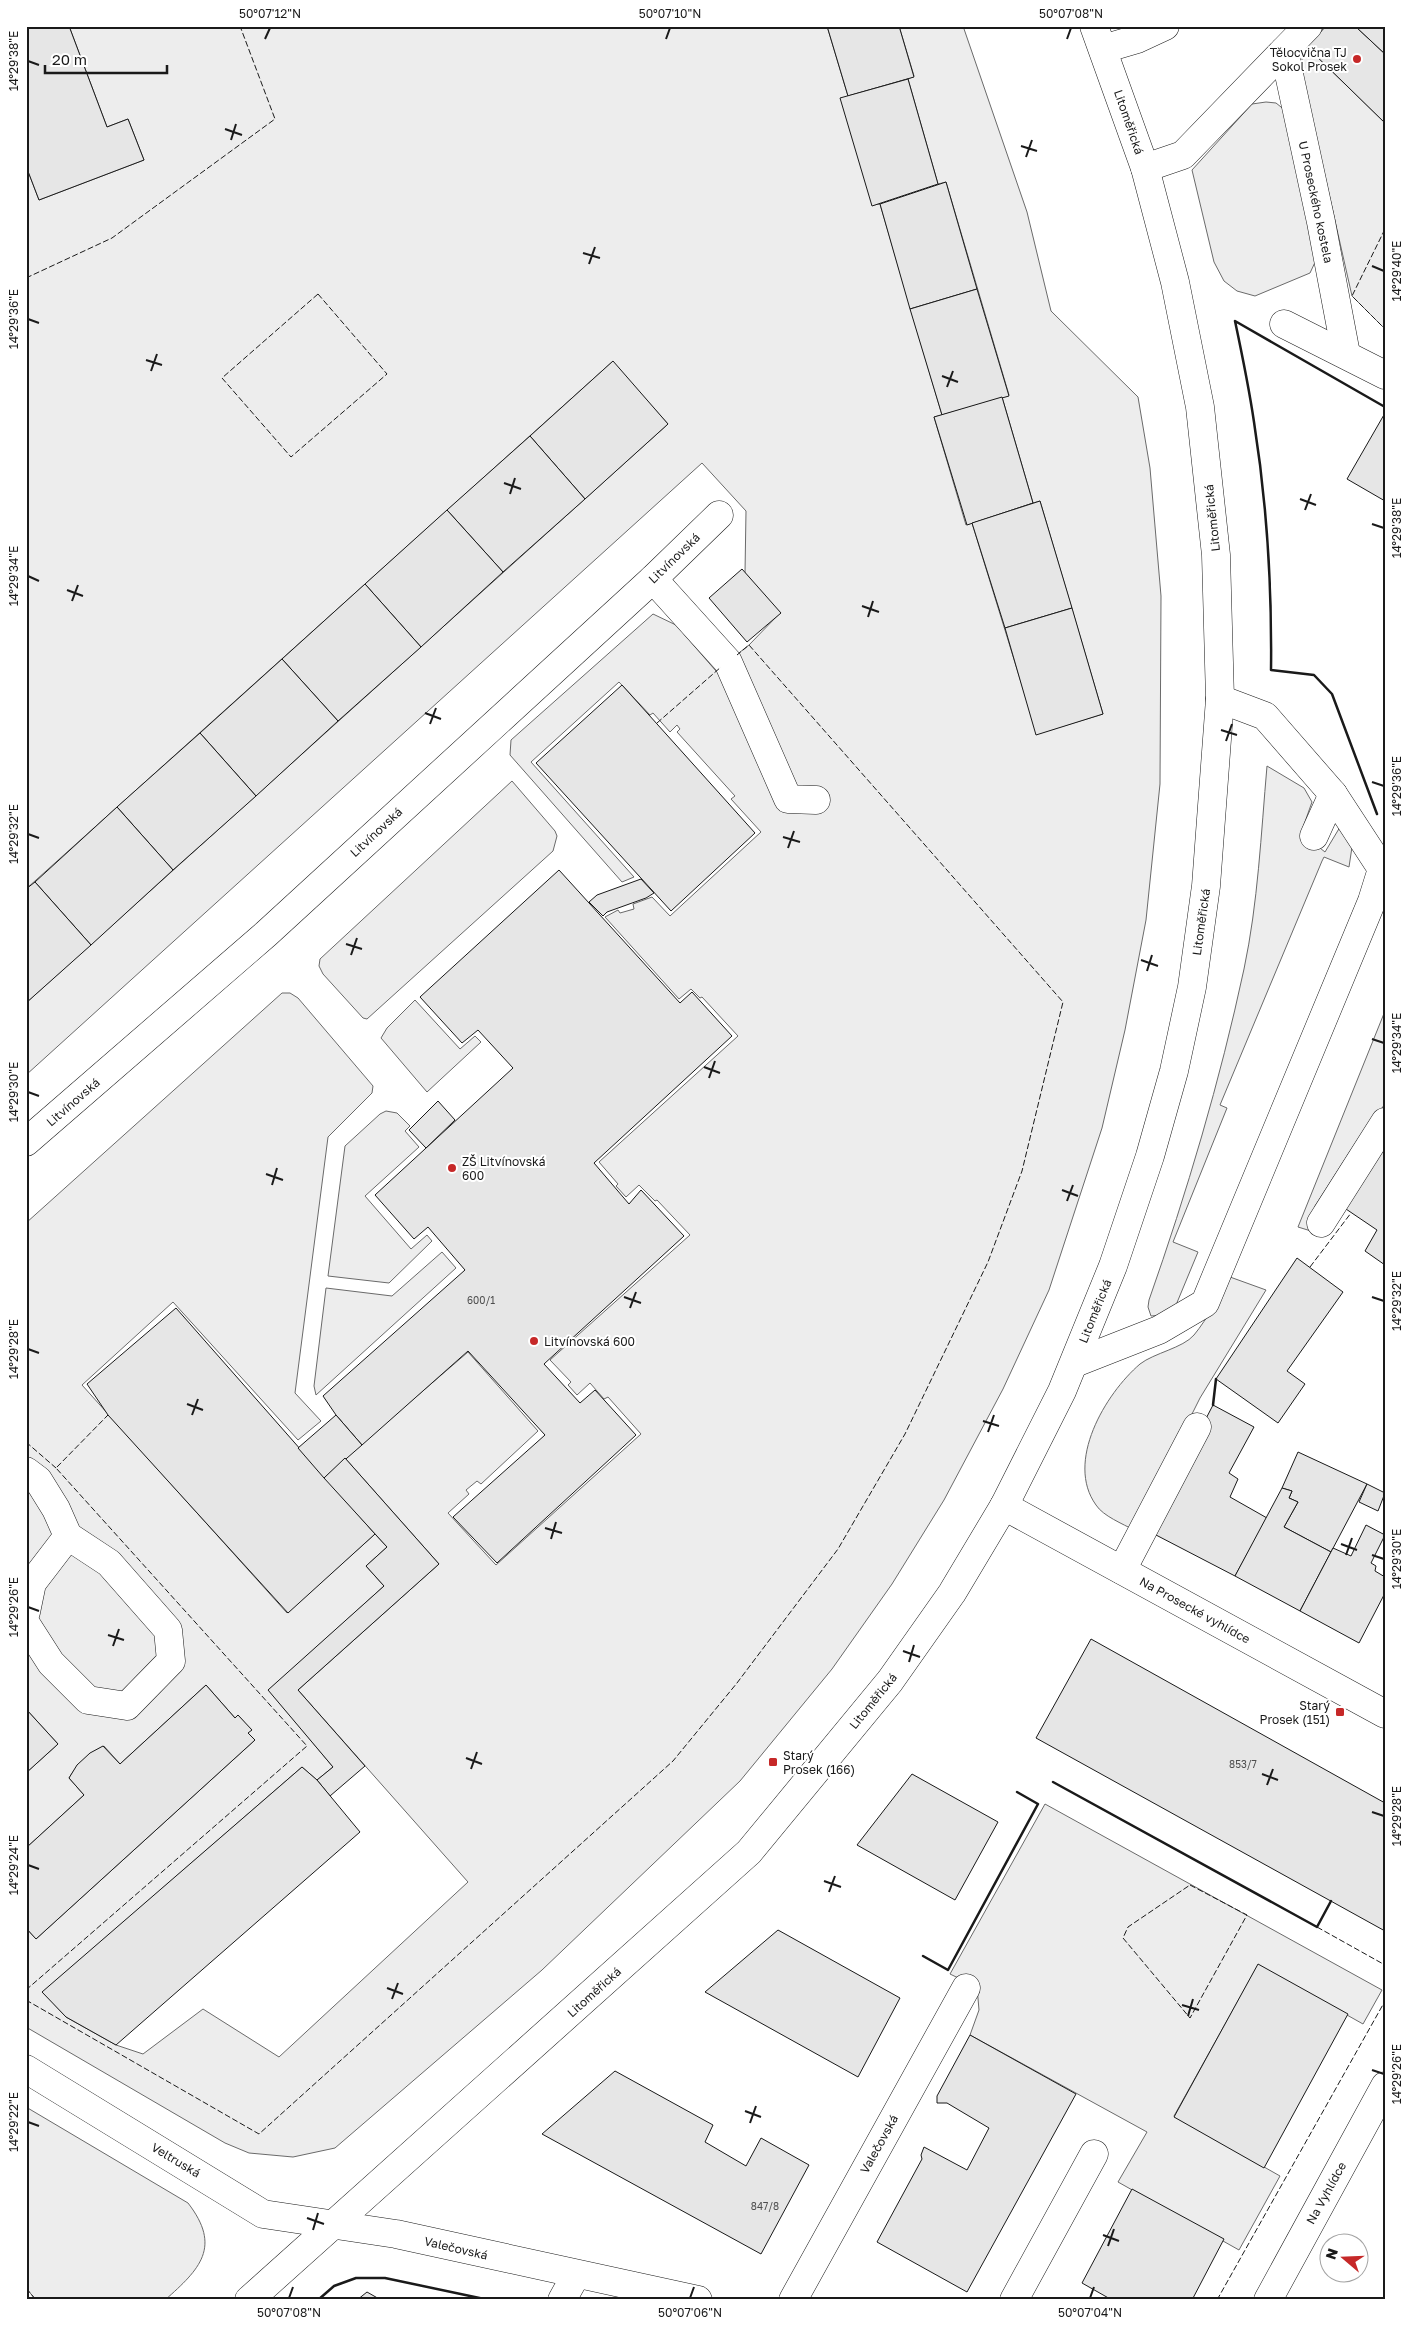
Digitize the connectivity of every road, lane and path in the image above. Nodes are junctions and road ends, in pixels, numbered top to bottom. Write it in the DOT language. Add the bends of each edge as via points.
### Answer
graph roads {
  1 [pos="1165,26"];
  2 [pos="1308,26"];
  3 [pos="1099,38"];
  4 [pos="1284,51"];
  5 [pos="1145,168"];
  6 [pos="1284,324"];
  7 [pos="1346,354"];
  8 [pos="1385,375"];
  9 [pos="719,515"];
  10 [pos="653,579"];
  11 [pos="1220,699"];
  12 [pos="1333,794"];
  13 [pos="816,800"];
  14 [pos="1314,836"];
  15 [pos="1385,1122"];
  16 [pos="26,1142"];
  17 [pos="1320,1223"];
  18 [pos="1074,1364"];
  19 [pos="1197,1426"];
  20 [pos="26,1471"];
  21 [pos="1004,1506"];
  22 [pos="68,1536"];
  23 [pos="1122,1570"];
  24 [pos="26,1612"];
  25 [pos="26,1624"];
  26 [pos="1385,1714"];
  27 [pos="966,1988"];
  28 [pos="26,2069"];
  29 [pos="1385,2086"];
  30 [pos="1094,2154"];
  31 [pos="335,2224"];
  32 [pos="576,2275"];
  33 [pos="248,2300"];
  34 [pos="562,2300"];
  35 [pos="698,2300"];
  36 [pos="793,2300"];
  37 [pos="1014,2300"];
  38 [pos="1268,2300"];
  1 -- 3 [label="street" via="1137,39"];
  2 -- 4 [label="street"];
  3 -- 5 [label="street, Litoměřická"];
  4 -- 5 [label="street" via="1183,155"];
  4 -- 7 [label="street, U Proseckého kostela"];
  5 -- 11 [label="street, Litoměřická" via="1175,282 1200,407 1216,555"];
  6 -- 7 [label="street"];
  7 -- 8 [label="street"];
  9 -- 10 [label="street, Litvínovská"];
  10 -- 13 [label="street" via="728,662 788,799"];
  10 -- 16 [label="street, Litvínovská" via="266,934"];
  11 -- 12 [label="street" via="1265,716"];
  11 -- 18 [label="street, Litoměřická" via="1206,886 1192,987 1174,1071 1150,1156 1116,1256"];
  12 -- 14 [label="street"];
  12 -- 18 [label="street" via="1382,870 1205,1303 1159,1330"];
  15 -- 17 [label="street"];
  18 -- 21 [label="street, Litoměřická"];
  19 -- 23 [label="street"];
  20 -- 22 [label="street" via="38,1480"];
  21 -- 23 [label="street, Na Prosecké vyhlídce"];
  21 -- 31 [label="street, Litoměřická" via="952,1593 890,1681 749,1852"];
  22 -- 24 [label="street" via="32,1583"];
  22 -- 25 [label="street" via="109,1563 168,1630 171,1661 127,1706 88,1700 51,1663"];
  23 -- 26 [label="street, Na Prosecké vyhlídce"];
  27 -- 36 [label="street, Valečovská"];
  28 -- 31 [label="street, Veltruská" via="263,2214"];
  29 -- 38 [label="street, Na Vyhlídce"];
  30 -- 37 [label="street"];
  31 -- 32 [label="street, Valečovská" via="396,2234"];
  31 -- 33 [label="street, Litoměřická"];
  32 -- 34 [label="street"];
  32 -- 35 [label="street, Valečovská"];
}
